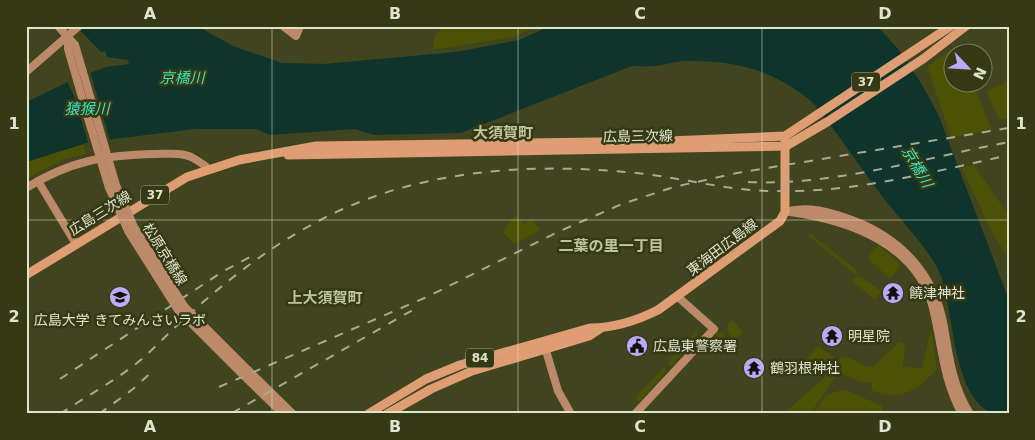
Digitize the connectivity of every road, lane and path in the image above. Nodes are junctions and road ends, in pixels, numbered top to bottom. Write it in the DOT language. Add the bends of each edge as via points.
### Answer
graph roads {
  1 [pos="58,26"];
  2 [pos="283,26"];
  3 [pos="300,26"];
  4 [pos="952,26"];
  5 [pos="966,26"];
  6 [pos="78,27"];
  7 [pos="68,37"];
  8 [pos="26,72"];
  9 [pos="79,73"];
  10 [pos="785,141"];
  11 [pos="209,169"];
  12 [pos="38,181"];
  13 [pos="26,188"];
  14 [pos="785,212"];
  15 [pos="76,244"];
  16 [pos="26,275"];
  17 [pos="678,297"];
  18 [pos="545,346"];
  19 [pos="283,414"];
  20 [pos="293,414"];
  21 [pos="368,414"];
  22 [pos="387,414"];
  23 [pos="571,414"];
  24 [pos="635,414"];
  25 [pos="962,414"];
  26 [pos="970,414"];
  1 -- 7 [label="street, 松原京橋線"];
  2 -- 3 [label="street" via="296,36"];
  4 -- 10 [label="main road, 37" via="818,114"];
  5 -- 10 [label="main road, 広島三次線 / 37" via="826,122"];
  6 -- 7 [label="street"];
  7 -- 8 [label="street"];
  7 -- 9 [label="street, 松原京橋線" via="74,45"];
  9 -- 19 [label="street, 松原京橋線, bridge" via="109,188 133,239 184,317"];
  9 -- 20 [label="street, 松原京橋線, bridge" via="120,198 134,228 170,286 197,322"];
  10 -- 11 [label="main road, 広島三次線 / 37" via="327,156 275,153"];
  10 -- 14 [label="main road"];
  11 -- 12 [label="street" via="180,154 119,155 79,162"];
  11 -- 15 [label="main road, 広島三次線 / 37" via="171,186"];
  12 -- 13 [label="street"];
  12 -- 15 [label="street"];
  14 -- 17 [label="main road, 東海田広島線 / 84" via="780,221"];
  14 -- 25 [label="street" via="852,227 888,245 906,262 929,296 944,372"];
  14 -- 26 [label="street" via="806,208 839,215 878,231 911,257 934,292 944,326 950,367"];
  15 -- 16 [label="main road, 広島三次線 / 37"];
  17 -- 18 [label="main road, 東海田広島線 / 84" via="645,316 590,328"];
  17 -- 24 [label="street" via="714,329"];
  18 -- 21 [label="main road, 東海田広島線 / 84" via="460,365 426,379"];
  18 -- 22 [label="main road, 東海田広島線 / 84" via="472,371"];
  18 -- 23 [label="street" via="558,391"];
}
